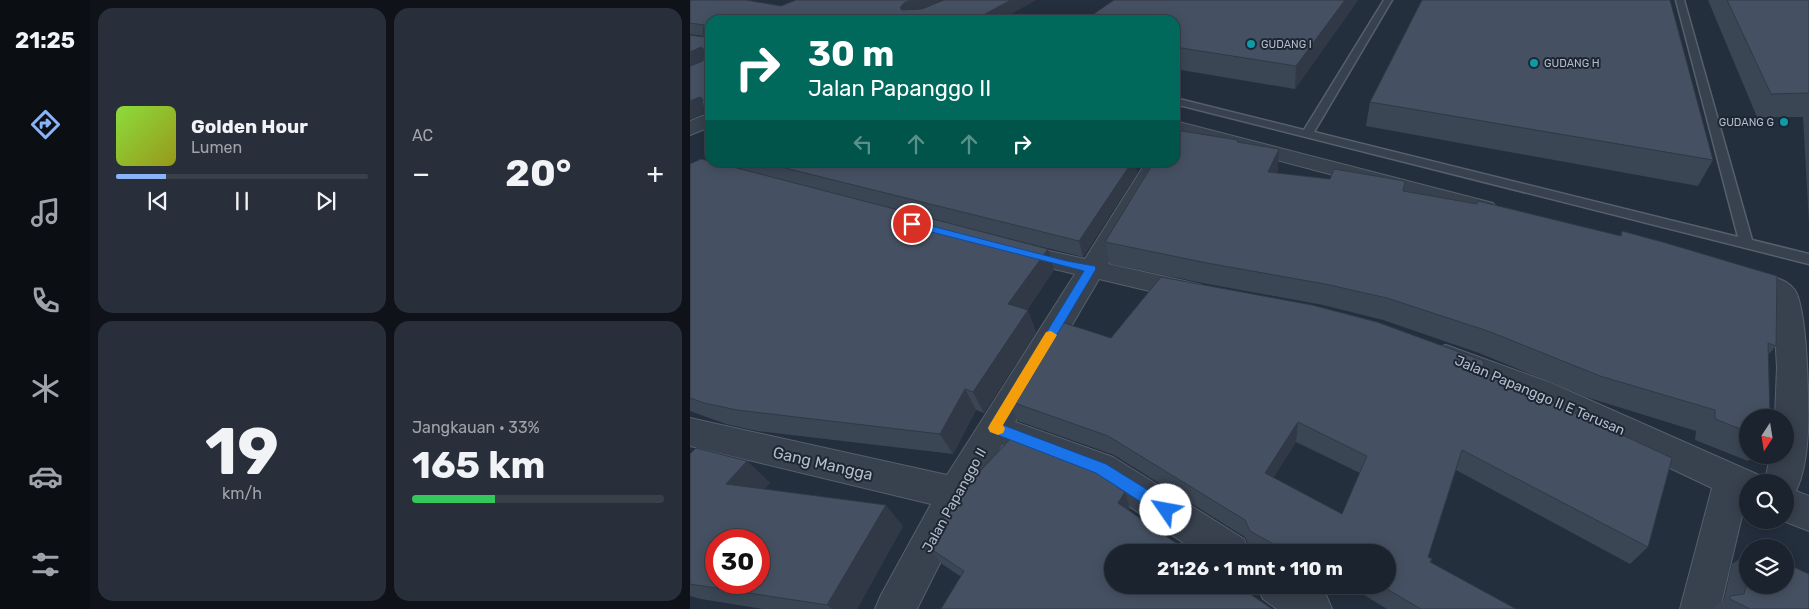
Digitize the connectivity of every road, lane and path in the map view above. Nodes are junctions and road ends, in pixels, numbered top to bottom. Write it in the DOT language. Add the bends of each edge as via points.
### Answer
graph roads {
  1 [pos="1388,0"];
  2 [pos="1680,0"];
  3 [pos="1180,102"];
  4 [pos="705,122"];
  5 [pos="690,129"];
  6 [pos="1180,131"];
  7 [pos="1307,134"];
  8 [pos="1154,167"];
  9 [pos="1504,213"];
  10 [pos="1746,243"];
  11 [pos="989,244"];
  12 [pos="1809,259"];
  13 [pos="1091,269"];
  14 [pos="1722,274"];
  15 [pos="1219,298"];
  16 [pos="1421,347"];
  17 [pos="994,428"];
  18 [pos="690,432"];
  19 [pos="1784,474"];
  20 [pos="1739,485"];
  21 [pos="1739,488"];
  22 [pos="956,493"];
  23 [pos="1794,508"];
  24 [pos="1809,514"];
  25 [pos="1218,544"];
  26 [pos="1290,594"];
  27 [pos="895,609"];
  28 [pos="1312,609"];
  29 [pos="1700,609"];
  1 -- 7 [label="lane"];
  2 -- 10 [label="lane"];
  3 -- 7 [label="lane"];
  4 -- 5 [label="street"];
  6 -- 9 [label="street"];
  7 -- 10 [label="lane"];
  8 -- 13 [label="street, Jalan Papanggo II"];
  10 -- 12 [label="lane"];
  11 -- 13 [label="street"];
  13 -- 15 [label="street"];
  13 -- 17 [label="street, Jalan Papanggo II"];
  14 -- 19 [label="street" via="1779,289 1787,299 1792,367 1791,433"];
  16 -- 20 [label="street, Jalan Papanggo II E Terusan" via="1540,392"];
  17 -- 22 [label="street, Jalan Papanggo II"];
  17 -- 25 [label="street" via="1101,468"];
  18 -- 22 [label="street, Gang Mangga"];
  21 -- 29 [label="street"];
  22 -- 27 [label="street, Jalan Papanggo II"];
  23 -- 24 [label="street"];
  26 -- 28 [label="street"];
}
